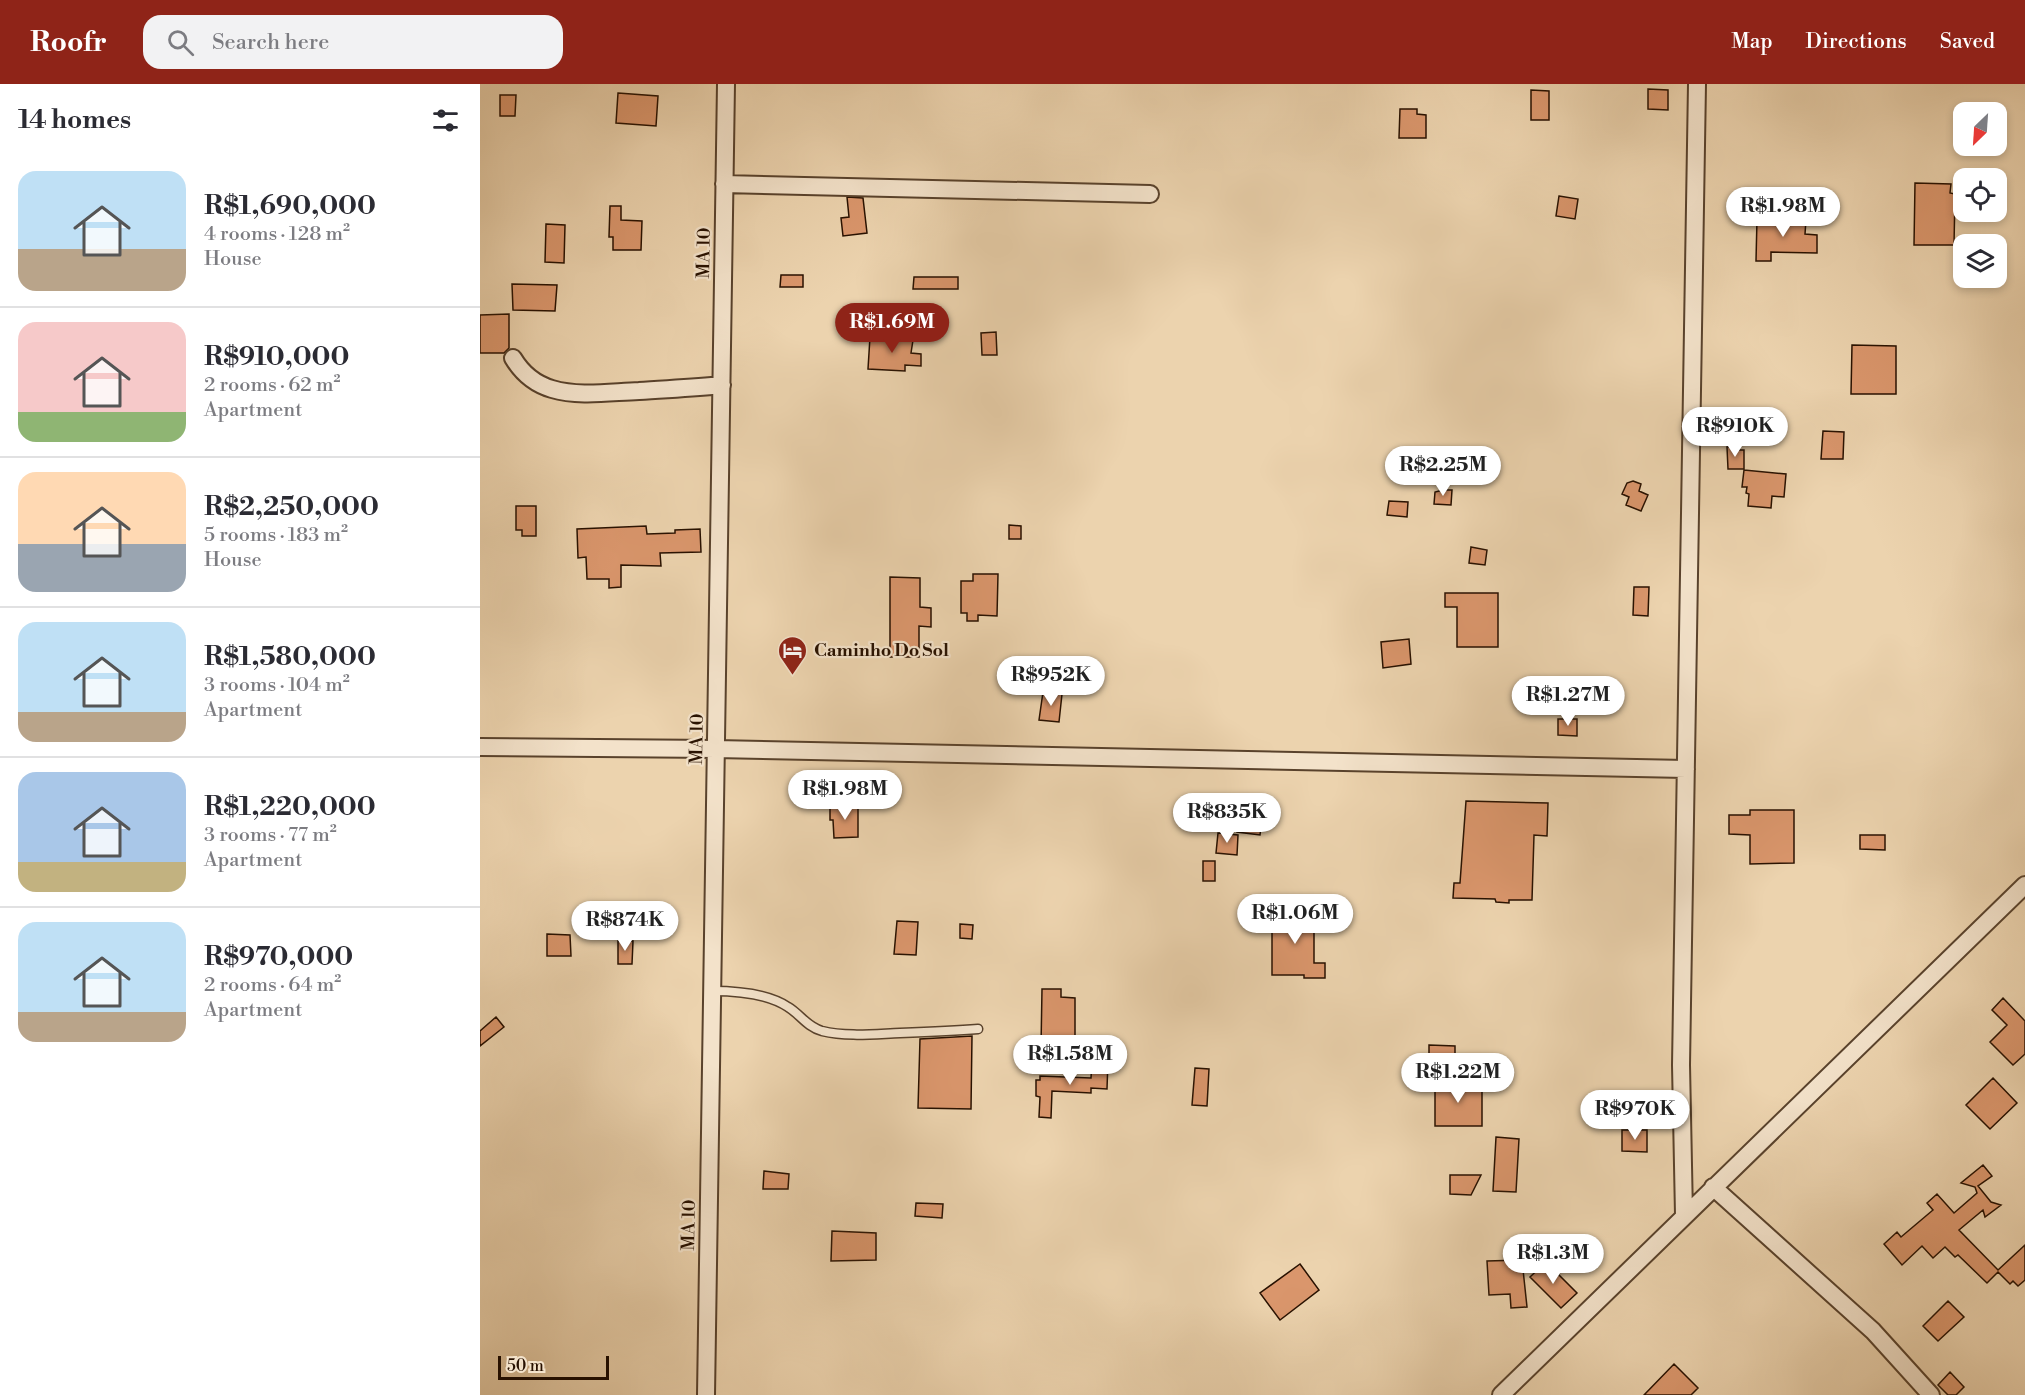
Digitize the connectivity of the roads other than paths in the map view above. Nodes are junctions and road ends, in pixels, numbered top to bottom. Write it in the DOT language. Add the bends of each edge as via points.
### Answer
graph roads {
  1 [pos="726,84"];
  2 [pos="1697,84"];
  3 [pos="724,184"];
  4 [pos="1150,194"];
  5 [pos="513,358"];
  6 [pos="722,385"];
  7 [pos="480,747"];
  8 [pos="716,749"];
  9 [pos="1686,769"];
  10 [pos="2025,885"];
  11 [pos="712,991"];
  12 [pos="978,1029"];
  13 [pos="1713,1187"];
  14 [pos="1684,1215"];
  15 [pos="706,1395"];
  16 [pos="1501,1395"];
  17 [pos="1931,1395"];
  1 -- 3 [label="street, MA 10"];
  2 -- 9 [label="street"];
  3 -- 4 [label="street"];
  3 -- 6 [label="street, MA 10"];
  5 -- 6 [label="street" via="534,381 568,393"];
  6 -- 8 [label="street, MA 10"];
  7 -- 8 [label="street"];
  8 -- 9 [label="street"];
  8 -- 11 [label="street, MA 10"];
  9 -- 14 [label="street" via="1681,1065"];
  10 -- 13 [label="street"];
  11 -- 12 [label="lane" via="765,997 782,1003 811,1026 833,1033"];
  11 -- 15 [label="street, MA 10"];
  13 -- 14 [label="street"];
  13 -- 17 [label="street" via="1873,1331"];
  14 -- 16 [label="street"];
}
